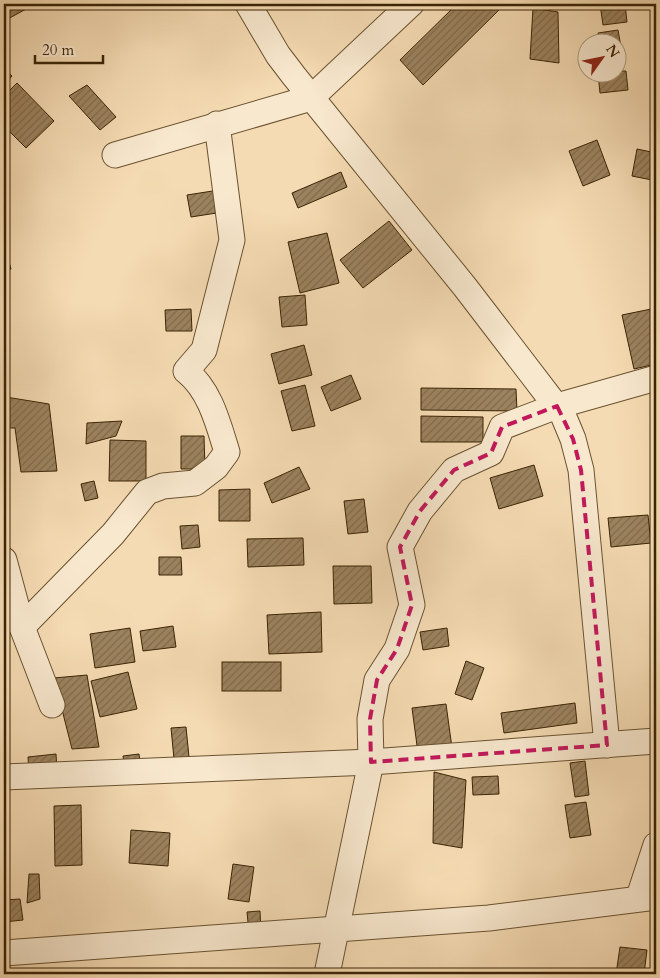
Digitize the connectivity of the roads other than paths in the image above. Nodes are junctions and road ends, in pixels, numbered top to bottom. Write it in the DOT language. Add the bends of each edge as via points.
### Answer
graph roads {
  1 [pos="248,4"];
  2 [pos="411,4"];
  3 [pos="311,98"];
  4 [pos="217,124"];
  5 [pos="115,155"];
  6 [pos="656,378"];
  7 [pos="557,406"];
  8 [pos="4,560"];
  9 [pos="22,627"];
  10 [pos="52,705"];
  11 [pos="656,741"];
  12 [pos="607,744"];
  13 [pos="371,762"];
  14 [pos="4,777"];
  15 [pos="656,845"];
  16 [pos="648,897"];
  17 [pos="336,930"];
  18 [pos="4,953"];
  19 [pos="327,974"];
  1 -- 3 [label="street" via="278,55"];
  2 -- 3 [label="street"];
  3 -- 4 [label="street"];
  3 -- 7 [label="street"];
  4 -- 5 [label="street"];
  4 -- 9 [label="street" via="232,240 204,350 186,371 198,381 215,414 227,452 216,467 195,483 163,486 147,492 114,534"];
  6 -- 7 [label="street"];
  7 -- 12 [label="street" via="573,439 581,470"];
  7 -- 13 [label="street" via="502,427 491,453 454,470 420,511 400,547 412,605 397,649 377,680 370,718"];
  8 -- 9 [label="street"];
  9 -- 10 [label="street"];
  11 -- 12 [label="street"];
  12 -- 13 [label="street"];
  13 -- 14 [label="street"];
  13 -- 17 [label="street"];
  15 -- 16 [label="street"];
  16 -- 17 [label="street" via="489,918"];
  17 -- 18 [label="street"];
  17 -- 19 [label="street"];
}
